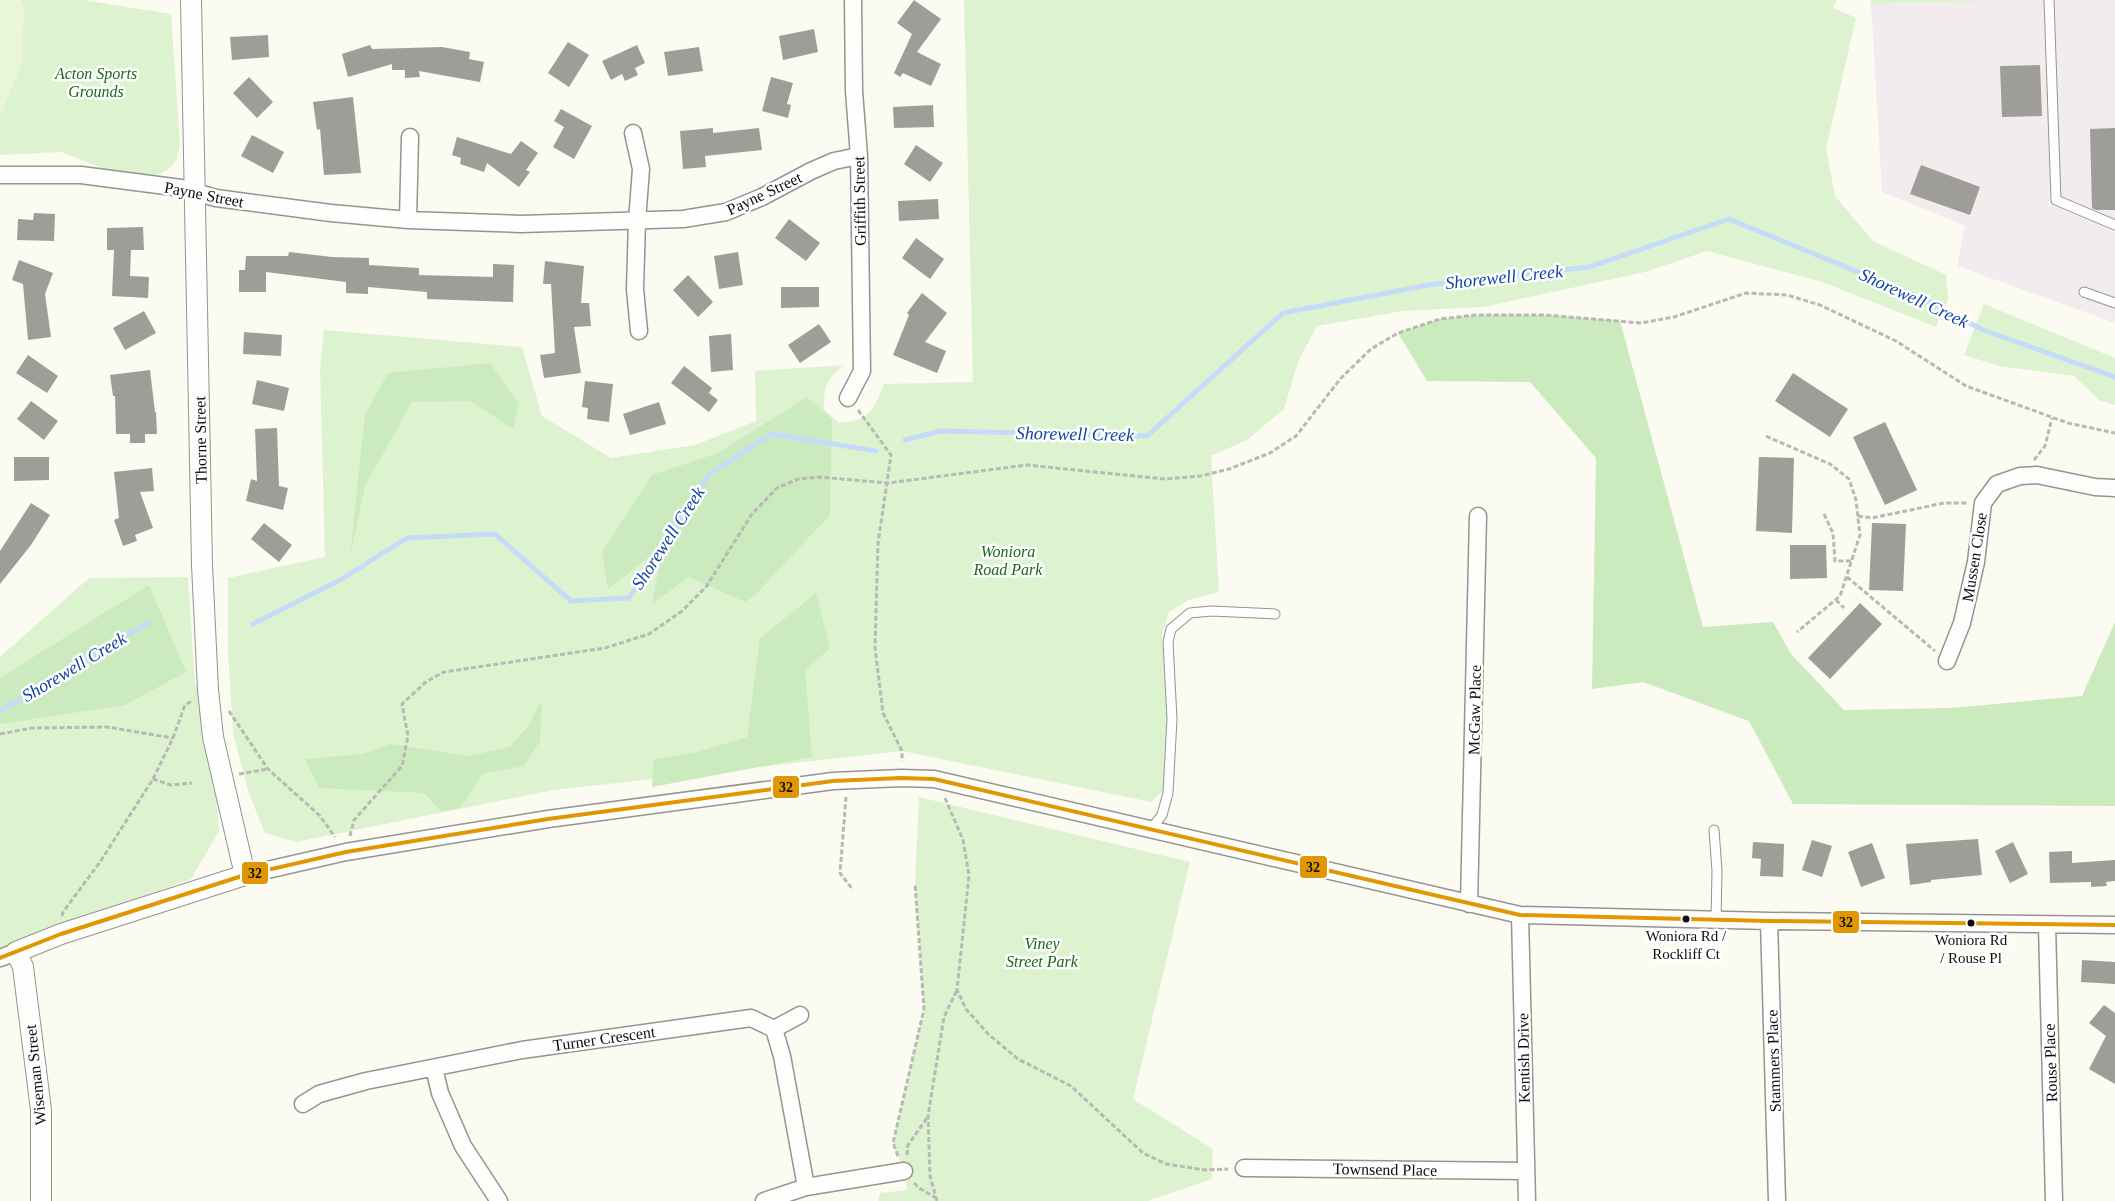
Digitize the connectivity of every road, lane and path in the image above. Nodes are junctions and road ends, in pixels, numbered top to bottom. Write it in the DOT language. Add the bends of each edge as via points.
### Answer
graph roads {
  1 [pos="191,0"];
  2 [pos="853,0"];
  3 [pos="2049,0"];
  4 [pos="633,133"];
  5 [pos="410,137"];
  6 [pos="859,156"];
  7 [pos="0,174"];
  8 [pos="195,192"];
  9 [pos="408,220"];
  10 [pos="637,221"];
  11 [pos="2115,226"];
  12 [pos="2084,292"];
  13 [pos="2115,303"];
  14 [pos="639,331"];
  15 [pos="848,398"];
  16 [pos="2052,418"];
  17 [pos="2115,433"];
  18 [pos="1766,436"];
  19 [pos="2020,476"];
  20 [pos="888,483"];
  21 [pos="2115,488"];
  22 [pos="1983,503"];
  23 [pos="1824,514"];
  24 [pos="1478,516"];
  25 [pos="1858,516"];
  26 [pos="1852,561"];
  27 [pos="1847,577"];
  28 [pos="1836,600"];
  29 [pos="1844,608"];
  30 [pos="1275,614"];
  31 [pos="1797,632"];
  32 [pos="1947,661"];
  33 [pos="208,690"];
  34 [pos="0,734"];
  35 [pos="174,738"];
  36 [pos="268,769"];
  37 [pos="239,774"];
  38 [pos="901,778"];
  39 [pos="153,779"];
  40 [pos="934,779"];
  41 [pos="833,782"];
  42 [pos="192,783"];
  43 [pos="1151,829"];
  44 [pos="1714,830"];
  45 [pos="346,852"];
  46 [pos="245,875"];
  47 [pos="915,884"];
  48 [pos="853,890"];
  49 [pos="1470,904"];
  50 [pos="1520,915"];
  51 [pos="1716,920"];
  52 [pos="1769,921"];
  53 [pos="2047,925"];
  54 [pos="2115,925"];
  55 [pos="61,934"];
  56 [pos="8,955"];
  57 [pos="957,990"];
  58 [pos="800,1015"];
  59 [pos="774,1029"];
  60 [pos="434,1068"];
  61 [pos="303,1104"];
  62 [pos="928,1116"];
  63 [pos="1244,1168"];
  64 [pos="904,1171"];
  65 [pos="1526,1171"];
  66 [pos="806,1187"];
  67 [pos="936,1200"];
  68 [pos="41,1201"];
  69 [pos="499,1201"];
  70 [pos="764,1201"];
  71 [pos="1527,1201"];
  72 [pos="1777,1201"];
  73 [pos="2054,1201"];
  1 -- 8 [label="street, Thorne Street"];
  2 -- 6 [label="street, Griffith Street" via="854,92"];
  3 -- 11 [label="lane" via="2056,200"];
  4 -- 10 [label="street" via="641,170"];
  5 -- 9 [label="street"];
  6 -- 10 [label="street, Payne Street" via="811,170 726,212 683,219"];
  6 -- 15 [label="street, Griffith Street" via="862,371"];
  7 -- 8 [label="street, Payne Street" via="81,175"];
  8 -- 9 [label="street, Payne Street" via="216,198"];
  8 -- 33 [label="street, Thorne Street" via="202,565"];
  9 -- 10 [label="street, Payne Street" via="520,224"];
  10 -- 14 [label="street" via="635,290"];
  12 -- 13 [label="lane"];
  15 -- 20 [label="path" via="891,454"];
  16 -- 17 [label="path"];
  16 -- 19 [label="path" via="2045,446"];
  16 -- 20 [label="path" via="1966,386 1896,341 1820,305 1787,295 1746,294 1674,317 1641,323 1544,315 1476,315 1440,319 1398,333 1371,349 1341,378 1296,436 1270,453 1229,470 1165,479 1027,465"];
  18 -- 25 [label="path" via="1830,464 1849,479"];
  19 -- 21 [label="street, Mussen Close" via="2038,475"];
  19 -- 22 [label="street, Mussen Close" via="1997,484"];
  20 -- 38 [label="path" via="878,543 875,647 883,713 902,751"];
  20 -- 45 [label="path" via="819,476 798,479 777,488 752,514 706,587 682,612 649,634 605,648 444,672 426,680 402,704 408,736 402,766 354,820"];
  22 -- 25 [label="path" via="1944,503 1872,518"];
  22 -- 32 [label="street, Mussen Close" via="1976,562 1962,623"];
  23 -- 26 [label="path" via="1833,533 1834,561"];
  24 -- 49 [label="street, McGaw Place"];
  25 -- 26 [label="path" via="1860,534"];
  26 -- 27 [label="path"];
  27 -- 28 [label="path"];
  27 -- 32 [label="path"];
  28 -- 29 [label="path"];
  28 -- 31 [label="path"];
  30 -- 43 [label="lane" via="1190,612 1171,629 1168,651 1172,719 1168,793 1162,815"];
  33 -- 35 [label="path" via="185,705"];
  33 -- 36 [label="path" via="230,711"];
  33 -- 46 [label="street, Thorne Street" via="213,737"];
  34 -- 35 [label="path" via="32,728 107,727"];
  35 -- 39 [label="path"];
  36 -- 37 [label="path"];
  36 -- 45 [label="path" via="320,816"];
  38 -- 40 [label="street"];
  38 -- 41 [label="street"];
  39 -- 42 [label="path" via="171,784"];
  39 -- 55 [label="path" via="100,862 62,912"];
  40 -- 43 [label="street"];
  40 -- 57 [label="path" via="963,840 968,875"];
  41 -- 45 [label="street" via="548,819"];
  41 -- 48 [label="path" via="846,795 840,873"];
  43 -- 49 [label="street"];
  44 -- 51 [label="lane"];
  45 -- 46 [label="street"];
  46 -- 55 [label="street"];
  47 -- 64 [label="path" via="924,1009 893,1144"];
  49 -- 50 [label="street"];
  50 -- 51 [label="street"];
  50 -- 65 [label="street, Kentish Drive"];
  51 -- 52 [label="street"];
  52 -- 53 [label="street"];
  52 -- 72 [label="street, Stammers Place"];
  53 -- 54 [label="street"];
  53 -- 73 [label="street, Rouse Place"];
  55 -- 56 [label="street"];
  56 -- 68 [label="street, Wiseman Street" via="23,967 41,1110"];
  57 -- 62 [label="path" via="944,1017"];
  57 -- 63 [label="path" via="966,1008 988,1034 1018,1058 1071,1086 1144,1154 1166,1164 1205,1170"];
  58 -- 59 [label="street"];
  59 -- 60 [label="street, Turner Crescent" via="752,1018 522,1050"];
  59 -- 66 [label="street"];
  60 -- 61 [label="street, Turner Crescent" via="366,1080 320,1094"];
  60 -- 69 [label="street" via="440,1093 463,1146"];
  62 -- 64 [label="path" via="908,1145"];
  62 -- 67 [label="path" via="930,1176"];
  63 -- 65 [label="street, Townsend Place"];
  64 -- 66 [label="street"];
  64 -- 67 [label="path" via="919,1188"];
  65 -- 71 [label="street, Kentish Drive"];
  66 -- 70 [label="street"];
}
